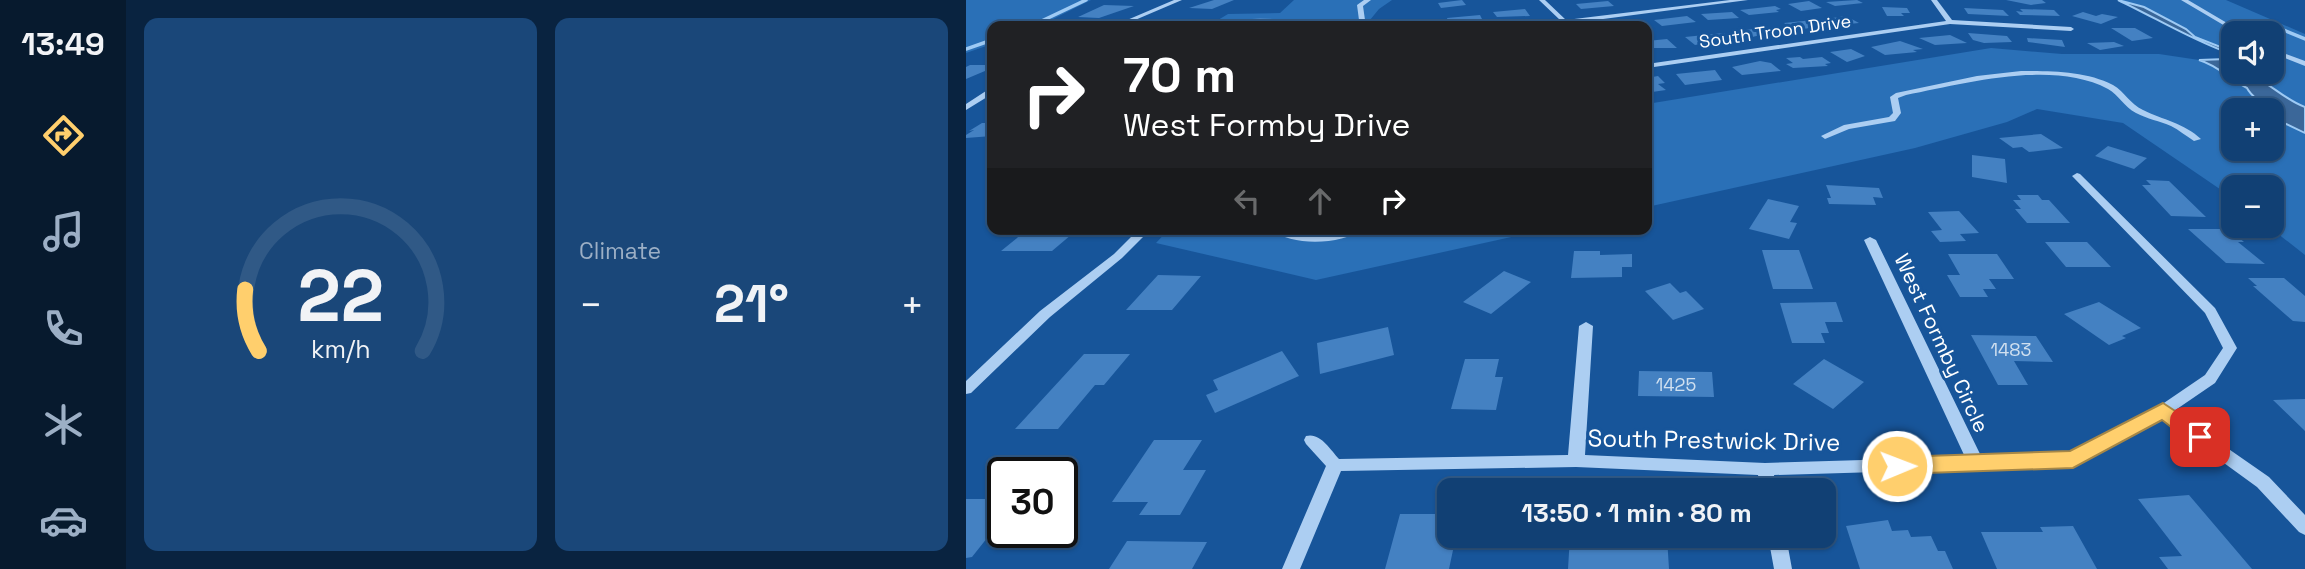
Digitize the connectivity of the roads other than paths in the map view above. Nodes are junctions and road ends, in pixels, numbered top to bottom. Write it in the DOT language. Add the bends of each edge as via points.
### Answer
graph roads {
  1 [pos="1179,0"];
  2 [pos="1368,0"];
  3 [pos="1542,0"];
  4 [pos="1745,0"];
  5 [pos="1934,0"];
  6 [pos="2184,0"];
  7 [pos="1128,21"];
  8 [pos="1361,21"];
  9 [pos="1564,21"];
  10 [pos="1573,21"];
  11 [pos="2221,21"];
  12 [pos="1950,22"];
  13 [pos="2071,29"];
  14 [pos="2284,56"];
  15 [pos="2305,64"];
  16 [pos="1652,65"];
  17 [pos="987,94"];
  18 [pos="966,108"];
  19 [pos="1825,135"];
  20 [pos="2197,139"];
  21 [pos="2077,176"];
  22 [pos="1140,235"];
  23 [pos="1294,235"];
  24 [pos="1333,235"];
  25 [pos="1870,240"];
  26 [pos="1586,326"];
  27 [pos="966,389"];
  28 [pos="2163,411"];
  29 [pos="1312,440"];
  30 [pos="1576,461"];
  31 [pos="1977,464"];
  32 [pos="1335,466"];
  33 [pos="1765,469"];
  34 [pos="1767,478"];
  35 [pos="2305,527"];
  36 [pos="1779,548"];
  37 [pos="1291,569"];
  38 [pos="1783,569"];
  1 -- 7 [label="street"];
  2 -- 8 [label="street" via="1360,5"];
  3 -- 9 [label="street"];
  4 -- 10 [label="street"];
  5 -- 12 [label="street"];
  6 -- 11 [label="street"];
  12 -- 13 [label="street, South Troon Drive"];
  12 -- 16 [label="street, South Troon Drive"];
  14 -- 15 [label="street"];
  17 -- 18 [label="street"];
  19 -- 20 [label="street" via="1892,119 1897,113 1894,97 1902,93 1975,78 2037,73 2104,84 2118,90 2140,112 2172,123"];
  21 -- 28 [label="street, South Prestwick Drive" via="2210,311 2230,348 2210,379"];
  22 -- 27 [label="street" via="1045,314"];
  23 -- 24 [label="street"];
  25 -- 31 [label="street, West Formby Circle"];
  26 -- 30 [label="street"];
  28 -- 31 [label="street, South Prestwick Drive" via="2073,460"];
  28 -- 35 [label="street" via="2263,482"];
  29 -- 32 [label="street"];
  30 -- 32 [label="street, South Prestwick Drive"];
  30 -- 33 [label="street, South Prestwick Drive"];
  31 -- 33 [label="street, South Prestwick Drive"];
  32 -- 37 [label="street"];
  33 -- 34 [label="street"];
  36 -- 38 [label="street"];
}
